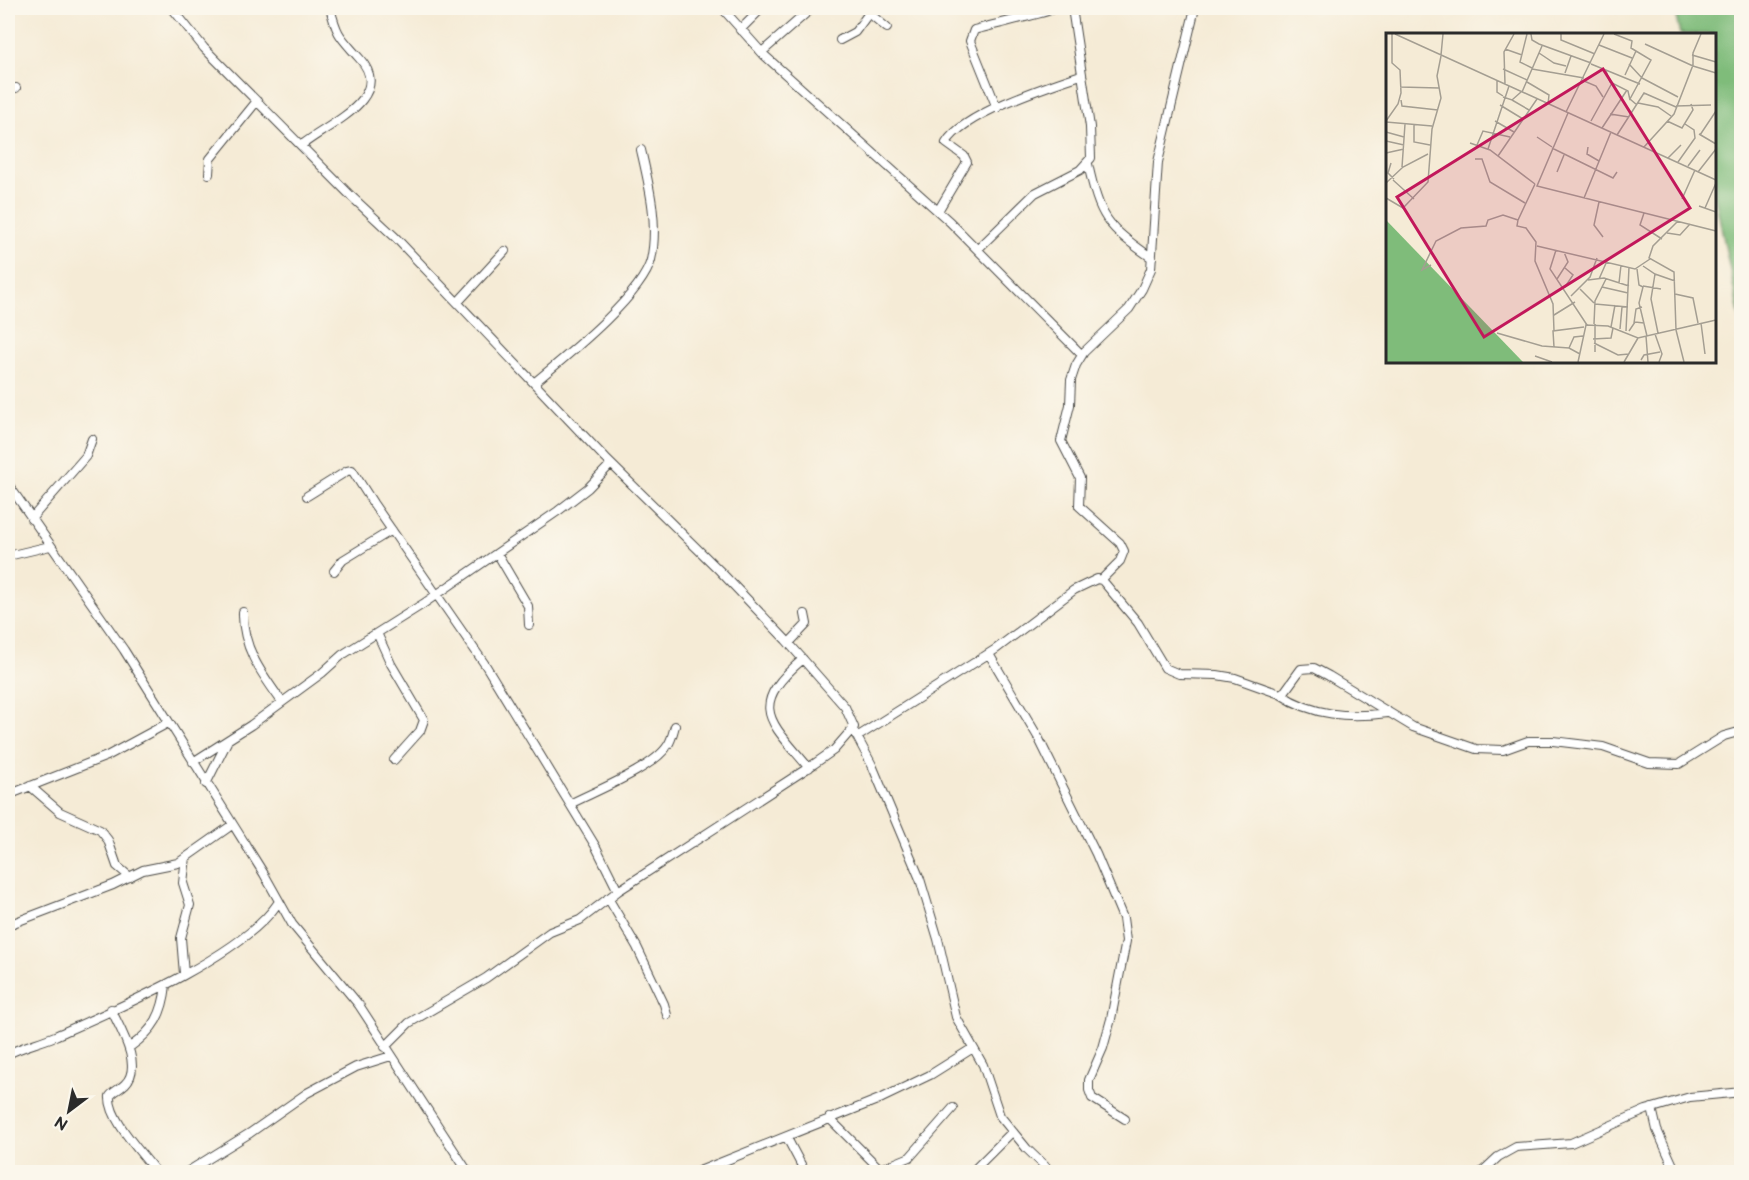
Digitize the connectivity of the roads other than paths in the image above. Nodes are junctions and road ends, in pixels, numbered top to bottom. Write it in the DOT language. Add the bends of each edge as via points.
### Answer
graph roads {
  1 [pos="172,8"];
  2 [pos="330,8"];
  3 [pos="722,8"];
  4 [pos="762,8"];
  5 [pos="812,8"];
  6 [pos="1056,8"];
  7 [pos="1072,8"];
  8 [pos="1195,8"];
  9 [pos="866,10"];
  10 [pos="887,28"];
  11 [pos="740,30"];
  12 [pos="840,40"];
  13 [pos="762,52"];
  14 [pos="1081,75"];
  15 [pos="258,101"];
  16 [pos="997,108"];
  17 [pos="302,145"];
  18 [pos="641,150"];
  19 [pos="1088,164"];
  20 [pos="209,174"];
  21 [pos="938,211"];
  22 [pos="978,249"];
  23 [pos="505,251"];
  24 [pos="1152,258"];
  25 [pos="458,302"];
  26 [pos="1082,355"];
  27 [pos="534,383"];
  28 [pos="92,439"];
  29 [pos="611,464"];
  30 [pos="8,484"];
  31 [pos="307,496"];
  32 [pos="31,519"];
  33 [pos="392,530"];
  34 [pos="42,536"];
  35 [pos="50,546"];
  36 [pos="33,548"];
  37 [pos="497,553"];
  38 [pos="8,556"];
  39 [pos="334,571"];
  40 [pos="1101,580"];
  41 [pos="437,595"];
  42 [pos="243,612"];
  43 [pos="806,614"];
  44 [pos="529,625"];
  45 [pos="377,633"];
  46 [pos="789,643"];
  47 [pos="989,654"];
  48 [pos="803,659"];
  49 [pos="1280,694"];
  50 [pos="282,702"];
  51 [pos="1388,713"];
  52 [pos="168,723"];
  53 [pos="675,726"];
  54 [pos="853,729"];
  55 [pos="1742,731"];
  56 [pos="857,738"];
  57 [pos="227,741"];
  58 [pos="394,760"];
  59 [pos="193,762"];
  60 [pos="809,768"];
  61 [pos="206,784"];
  62 [pos="30,786"];
  63 [pos="8,795"];
  64 [pos="570,804"];
  65 [pos="232,825"];
  66 [pos="186,857"];
  67 [pos="130,877"];
  68 [pos="618,891"];
  69 [pos="609,898"];
  70 [pos="278,903"];
  71 [pos="8,925"];
  72 [pos="184,974"];
  73 [pos="166,985"];
  74 [pos="111,1009"];
  75 [pos="667,1015"];
  76 [pos="130,1047"];
  77 [pos="385,1047"];
  78 [pos="973,1048"];
  79 [pos="8,1054"];
  80 [pos="391,1056"];
  81 [pos="8,1092"];
  82 [pos="1742,1092"];
  83 [pos="953,1108"];
  84 [pos="1652,1108"];
  85 [pos="8,1118"];
  86 [pos="829,1118"];
  87 [pos="1125,1119"];
  88 [pos="1012,1131"];
  89 [pos="787,1138"];
  90 [pos="882,1171"];
  91 [pos="156,1173"];
  92 [pos="187,1173"];
  93 [pos="468,1173"];
  94 [pos="697,1173"];
  95 [pos="805,1173"];
  96 [pos="972,1173"];
  97 [pos="1051,1173"];
  98 [pos="1482,1173"];
  99 [pos="1676,1173"];
  1 -- 15 [label="street" via="204,48"];
  2 -- 17 [label="street" via="339,37 362,60 370,84 368,93 354,109"];
  3 -- 11 [label="street"];
  4 -- 11 [label="street"];
  5 -- 13 [label="street"];
  6 -- 16 [label="street" via="970,34"];
  7 -- 14 [label="street"];
  8 -- 24 [label="street" via="1158,162"];
  9 -- 10 [label="street"];
  9 -- 12 [label="street" via="855,32"];
  11 -- 13 [label="street"];
  13 -- 21 [label="street"];
  14 -- 16 [label="street"];
  14 -- 19 [label="street" via="1090,127"];
  15 -- 17 [label="street"];
  15 -- 20 [label="street" via="210,159"];
  16 -- 21 [label="street" via="947,140 947,145 967,162"];
  17 -- 25 [label="street"];
  18 -- 27 [label="street" via="652,212 651,262 611,314"];
  19 -- 22 [label="street" via="1035,193"];
  19 -- 24 [label="street" via="1101,212 1126,240"];
  21 -- 22 [label="street"];
  22 -- 26 [label="street"];
  23 -- 25 [label="street"];
  24 -- 26 [label="street" via="1143,289 1129,309"];
  25 -- 27 [label="street"];
  26 -- 40 [label="street" via="1071,380 1070,405 1061,441 1080,478 1079,506 1124,551 1120,561"];
  27 -- 29 [label="street"];
  28 -- 32 [label="street" via="86,456"];
  29 -- 37 [label="street" via="588,488"];
  29 -- 46 [label="street"];
  30 -- 32 [label="street"];
  31 -- 33 [label="street" via="352,470"];
  32 -- 34 [label="street"];
  33 -- 39 [label="street" via="351,554"];
  33 -- 41 [label="street"];
  34 -- 35 [label="street"];
  34 -- 36 [label="street"];
  35 -- 36 [label="street"];
  35 -- 52 [label="street" via="124,650"];
  36 -- 38 [label="street"];
  37 -- 41 [label="street"];
  37 -- 44 [label="street" via="528,606"];
  40 -- 47 [label="street" via="1074,590"];
  40 -- 49 [label="street" via="1138,623 1165,668 1179,674 1235,678"];
  41 -- 45 [label="street"];
  41 -- 64 [label="street" via="492,674"];
  42 -- 50 [label="street" via="253,661"];
  43 -- 46 [label="street" via="807,624"];
  45 -- 50 [label="street"];
  45 -- 58 [label="street" via="424,720 420,731"];
  46 -- 48 [label="street"];
  47 -- 56 [label="street"];
  47 -- 87 [label="street" via="1038,737 1123,918 1126,941 1111,1019 1089,1090 1092,1098"];
  48 -- 54 [label="street" via="845,707"];
  48 -- 60 [label="street" via="774,686 770,712 779,733"];
  49 -- 51 [label="street" via="1302,707 1344,716"];
  49 -- 51 [label="street" via="1307,667 1350,687"];
  50 -- 57 [label="street"];
  51 -- 55 [label="street" via="1413,727 1476,749 1503,750 1528,741 1553,741 1603,747 1635,760 1669,764 1679,764 1724,736"];
  52 -- 59 [label="street"];
  52 -- 62 [label="street" via="107,756"];
  53 -- 64 [label="street" via="668,745 652,760"];
  54 -- 56 [label="street"];
  54 -- 60 [label="street" via="834,750"];
  56 -- 78 [label="street" via="920,879 956,1017"];
  57 -- 59 [label="street"];
  57 -- 61 [label="street"];
  59 -- 61 [label="street"];
  60 -- 68 [label="street"];
  61 -- 65 [label="street"];
  62 -- 63 [label="street"];
  62 -- 67 [label="street" via="60,812 100,830 117,866"];
  64 -- 68 [label="street"];
  65 -- 66 [label="street"];
  65 -- 70 [label="street"];
  66 -- 67 [label="street"];
  66 -- 72 [label="street" via="183,883 189,905 181,938"];
  67 -- 71 [label="street"];
  68 -- 69 [label="street"];
  69 -- 75 [label="street" via="637,947"];
  69 -- 77 [label="street" via="580,920 550,932 486,978 409,1023"];
  70 -- 72 [label="street" via="241,938"];
  70 -- 77 [label="street" via="359,1005"];
  72 -- 73 [label="street"];
  73 -- 74 [label="street"];
  73 -- 76 [label="street" via="154,1026"];
  74 -- 76 [label="street"];
  74 -- 79 [label="street"];
  76 -- 91 [label="street" via="127,1081 114,1091 109,1105"];
  77 -- 80 [label="street"];
  78 -- 86 [label="street" via="912,1084"];
  78 -- 88 [label="street" via="983,1065 1000,1116"];
  80 -- 92 [label="street" via="356,1067 307,1093"];
  80 -- 93 [label="street"];
  81 -- 85 [label="street"];
  82 -- 84 [label="street" via="1690,1097"];
  83 -- 90 [label="street" via="910,1157"];
  84 -- 98 [label="street" via="1571,1143 1516,1148 1498,1157"];
  84 -- 99 [label="street"];
  86 -- 89 [label="street"];
  86 -- 90 [label="street"];
  88 -- 96 [label="street"];
  88 -- 97 [label="street"];
  89 -- 94 [label="street"];
  89 -- 95 [label="street"];
}
